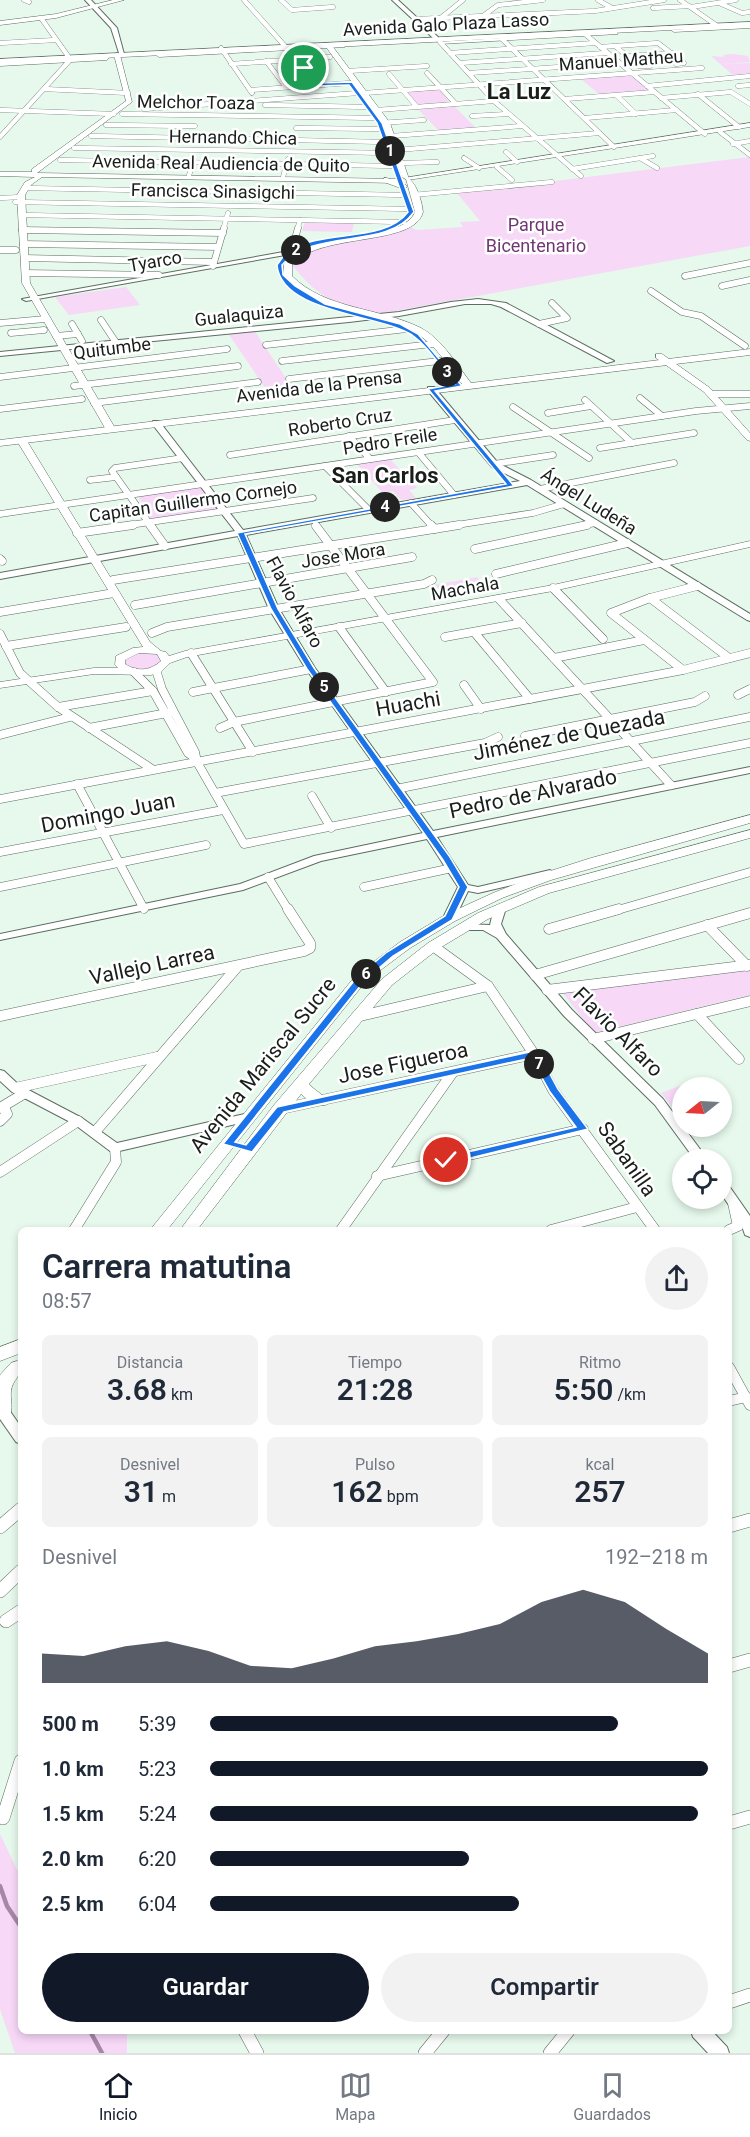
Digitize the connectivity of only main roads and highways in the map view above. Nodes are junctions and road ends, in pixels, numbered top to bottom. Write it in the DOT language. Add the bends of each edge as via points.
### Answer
graph roads {
  1 [pos="109,0"];
  2 [pos="121,0"];
  3 [pos="91,4"];
  4 [pos="0,22"];
  5 [pos="750,24"];
  6 [pos="737,25"];
  7 [pos="750,35"];
  8 [pos="438,40"];
  9 [pos="325,45"];
  10 [pos="222,50"];
  11 [pos="120,56"];
  12 [pos="0,62"];
  13 [pos="368,104"];
  14 [pos="118,114"];
  15 [pos="750,126"];
  16 [pos="704,133"];
  17 [pos="77,144"];
  18 [pos="558,157"];
  19 [pos="0,173"];
  20 [pos="36,174"];
  21 [pos="106,175"];
  22 [pos="387,180"];
  23 [pos="407,186"];
  24 [pos="19,197"];
  25 [pos="20,218"];
  26 [pos="343,239"];
  27 [pos="21,241"];
  28 [pos="21,261"];
  29 [pos="24,289"];
  30 [pos="335,308"];
  31 [pos="41,319"];
  32 [pos="429,344"];
  33 [pos="748,348"];
  34 [pos="59,349"];
  35 [pos="663,358"];
  36 [pos="461,382"];
  37 [pos="79,385"];
  38 [pos="103,426"];
  39 [pos="750,438"];
  40 [pos="2,441"];
  41 [pos="22,441"];
  42 [pos="750,544"];
  43 [pos="110,593"];
  44 [pos="154,651"];
  45 [pos="188,654"];
  46 [pos="123,656"];
  47 [pos="166,661"];
  48 [pos="94,671"];
  49 [pos="132,672"];
  50 [pos="0,686"];
  51 [pos="750,819"];
  52 [pos="750,834"];
  53 [pos="301,1084"];
  54 [pos="320,1101"];
  55 [pos="229,1144"];
  56 [pos="249,1149"];
  57 [pos="208,1169"];
  58 [pos="227,1176"];
  59 [pos="160,1227"];
  60 [pos="190,1227"];
  61 [pos="18,1347"];
  62 [pos="0,1355"];
  63 [pos="18,1367"];
  64 [pos="18,1368"];
  65 [pos="0,1376"];
  66 [pos="1,1410"];
  1 -- 3 [label="main road"];
  2 -- 3 [label="main road"];
  3 -- 4 [label="main road" via="44,17"];
  5 -- 6 [label="main road, Avenida Galo Plaza Lasso"];
  6 -- 7 [label="main road"];
  6 -- 8 [label="main road, Avenida Galo Plaza Lasso"];
  6 -- 8 [label="main road, Avenida Galo Plaza Lasso"];
  6 -- 9 [label="main road, Avenida Galo Plaza Lasso"];
  8 -- 9 [label="main road, Avenida Galo Plaza Lasso"];
  9 -- 10 [label="main road, Avenida Galo Plaza Lasso"];
  9 -- 10 [label="main road, Avenida Galo Plaza Lasso"];
  9 -- 13 [label="main road" via="348,71"];
  9 -- 13 [label="main road" via="330,57"];
  10 -- 11 [label="main road, Avenida Galo Plaza Lasso"];
  11 -- 12 [label="main road, Avenida Galo Plaza Lasso"];
  11 -- 12 [label="main road, Avenida Galo Plaza Lasso"];
  11 -- 14 [label="main road" via="129,102"];
  11 -- 14 [label="main road" via="135,97 134,103"];
  13 -- 23 [label="main road" via="389,139"];
  14 -- 17 [label="main road"];
  14 -- 17 [label="main road"];
  15 -- 16 [label="main road, Avenida Real Audiencia de Quito"];
  15 -- 16 [label="main road, Avenida Real Audiencia de Quito"];
  16 -- 18 [label="main road, Avenida Real Audiencia de Quito"];
  16 -- 18 [label="main road, Avenida Real Audiencia de Quito"];
  17 -- 20 [label="main road"];
  17 -- 20 [label="main road"];
  18 -- 23 [label="main road, Avenida Real Audiencia de Quito"];
  18 -- 23 [label="main road, Avenida Real Audiencia de Quito" via="479,168"];
  19 -- 20 [label="main road, Avenida Real Audiencia de Quito"];
  20 -- 21 [label="main road, Avenida Real Audiencia de Quito"];
  20 -- 24 [label="main road"];
  20 -- 24 [label="main road" via="18,187"];
  21 -- 22 [label="main road, Avenida Real Audiencia de Quito"];
  21 -- 23 [label="main road, Avenida Real Audiencia de Quito" via="283,177"];
  22 -- 23 [label="main road"];
  23 -- 26 [label="main road" via="410,216 404,222"];
  23 -- 26 [label="main road" via="419,209 417,217 406,227"];
  24 -- 25 [label="main road"];
  25 -- 27 [label="main road"];
  25 -- 27 [label="main road"];
  26 -- 30 [label="main road" via="302,252 287,265 294,282"];
  26 -- 30 [label="main road" via="299,248 279,265 283,279 310,298"];
  27 -- 28 [label="main road"];
  27 -- 28 [label="main road" via="16,250"];
  28 -- 29 [label="main road"];
  28 -- 29 [label="main road"];
  29 -- 31 [label="main road"];
  30 -- 32 [label="main road" via="407,329"];
  30 -- 32 [label="main road" via="417,329"];
  31 -- 34 [label="main road" via="44,330"];
  31 -- 34 [label="main road" via="56,336"];
  32 -- 36 [label="main road"];
  33 -- 35 [label="main road, Avenida de la Prensa"];
  34 -- 37 [label="main road"];
  35 -- 36 [label="main road, Avenida de la Prensa"];
  35 -- 36 [label="main road, Avenida de la Prensa" via="610,361"];
  35 -- 39 [label="main road" via="711,394"];
  36 -- 38 [label="main road, Avenida de la Prensa"];
  36 -- 38 [label="main road, Avenida de la Prensa" via="156,423"];
  37 -- 38 [label="main road" via="94,403"];
  37 -- 38 [label="main road" via="82,399"];
  38 -- 40 [label="main road, Avenida de la Prensa" via="30,432"];
  38 -- 41 [label="main road, Avenida de la Prensa"];
  40 -- 41 [label="main road, Avenida de la Prensa"];
  41 -- 43 [label="main road"];
  42 -- 45 [label="main road, Machala" via="553,588"];
  43 -- 44 [label="main road"];
  43 -- 46 [label="main road" via="132,639"];
  44 -- 45 [label="main road, Machala"];
  44 -- 46 [label="main road, Machala"];
  44 -- 47 [label="main road"];
  45 -- 47 [label="main road, Machala"];
  46 -- 48 [label="main road"];
  46 -- 49 [label="main road" via="120,665"];
  47 -- 49 [label="main road" via="156,670"];
  48 -- 49 [label="main road"];
  48 -- 50 [label="main road"];
  51 -- 55 [label="main road, Avenida Mariscal Sucre" via="557,872 480,901 390,954 361,978"];
  52 -- 53 [label="main road, Avenida Mariscal Sucre" via="562,885 500,908 464,927 387,981"];
  53 -- 54 [label="main road" via="309,1096"];
  53 -- 56 [label="main road, Avenida Mariscal Sucre"];
  55 -- 56 [label="main road"];
  55 -- 57 [label="main road, Avenida Mariscal Sucre"];
  56 -- 58 [label="main road, Avenida Mariscal Sucre"];
  57 -- 58 [label="main road"];
  57 -- 59 [label="main road, Avenida Mariscal Sucre"];
  58 -- 60 [label="main road, Avenida Mariscal Sucre"];
  61 -- 62 [label="main road"];
  63 -- 65 [label="main road"];
  64 -- 66 [label="main road" via="1,1386"];
}
